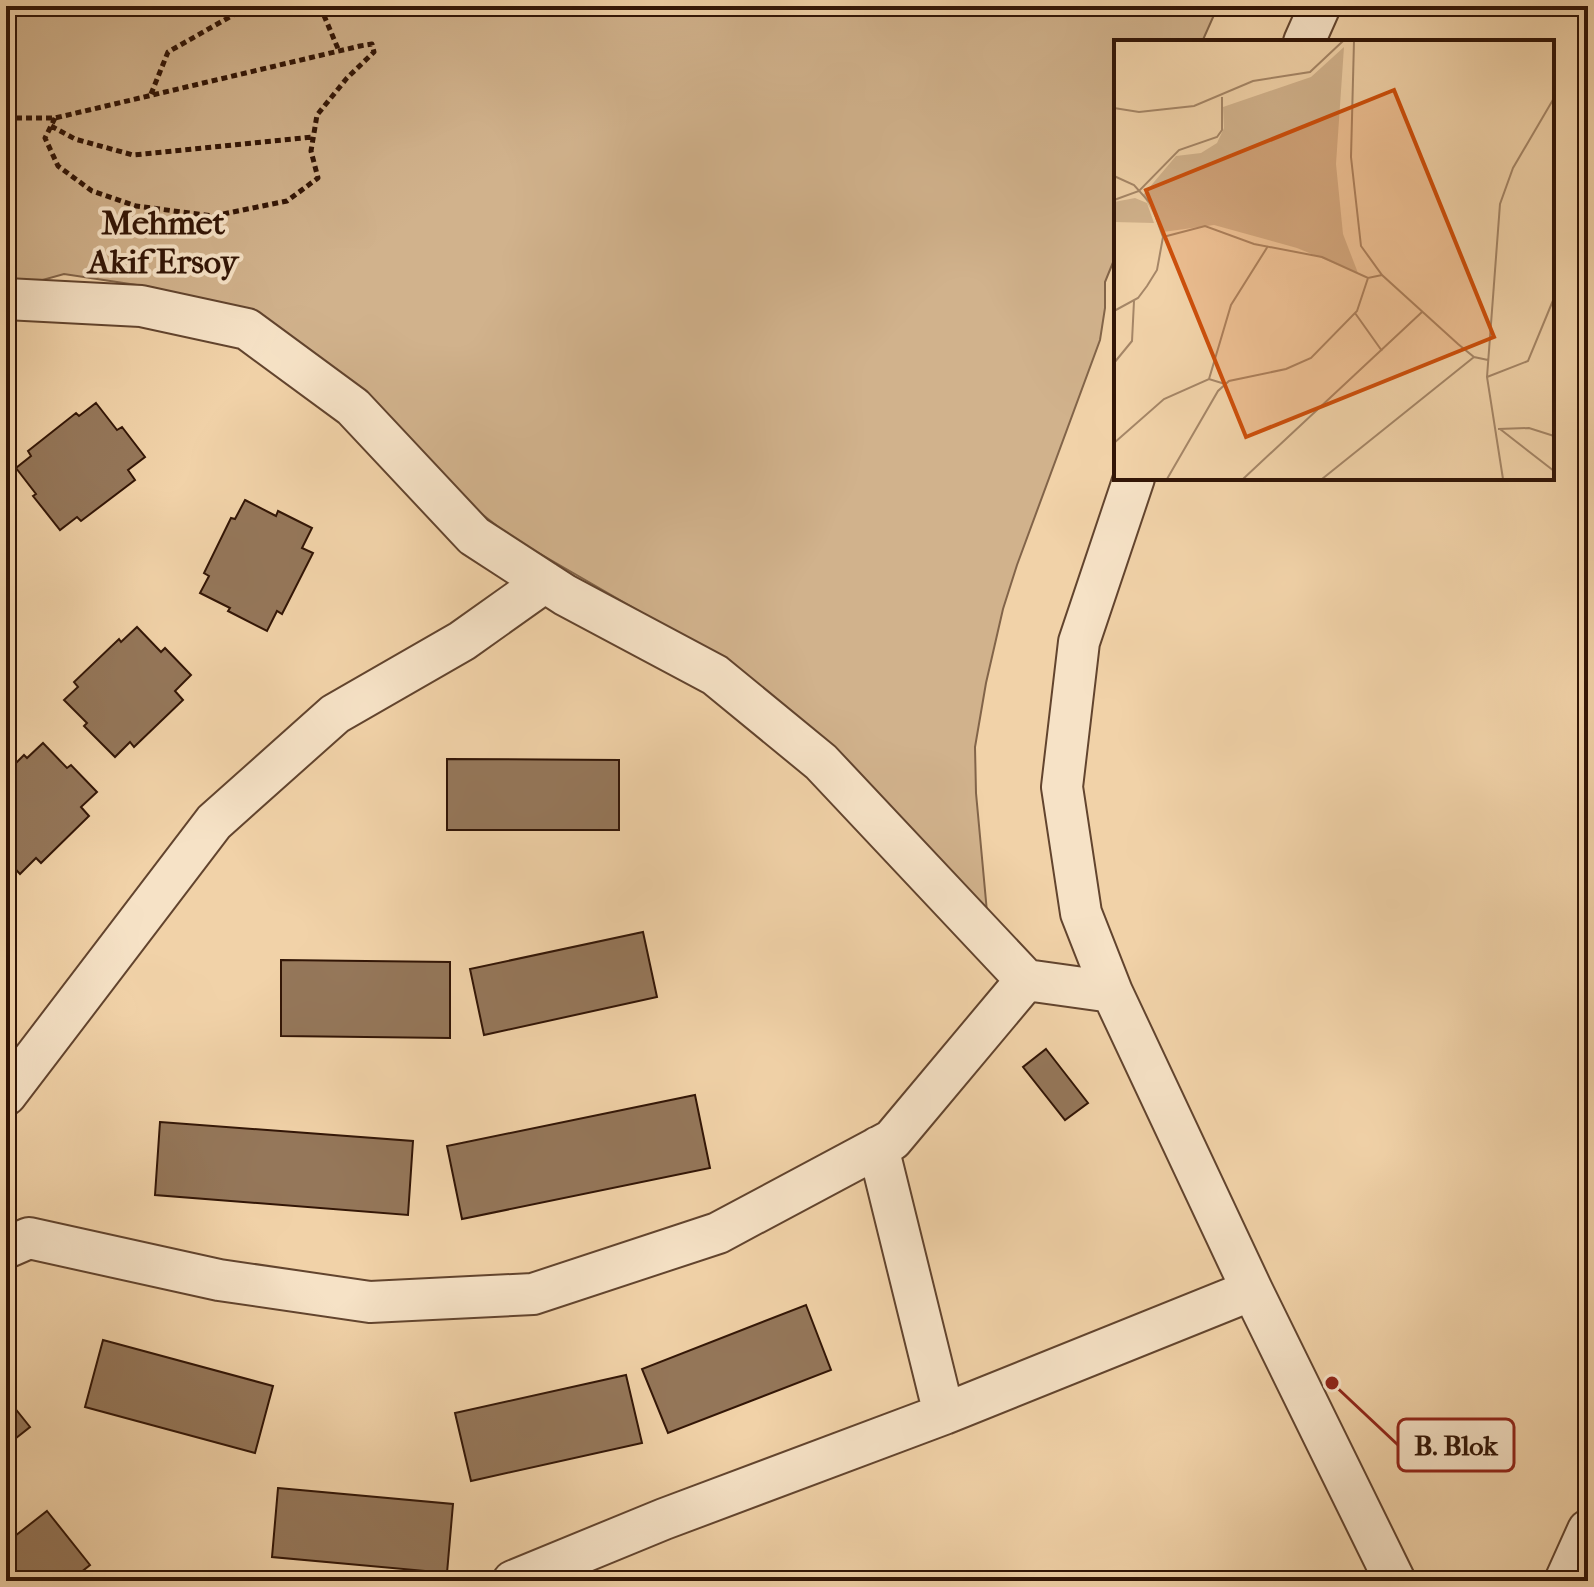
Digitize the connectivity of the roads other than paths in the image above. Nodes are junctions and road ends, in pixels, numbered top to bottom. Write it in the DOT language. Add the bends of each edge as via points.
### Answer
graph roads {
  1 [pos="1320,6"];
  2 [pos="1305,40"];
  3 [pos="6,299"];
  4 [pos="1133,480"];
  5 [pos="545,582"];
  6 [pos="1026,980"];
  7 [pos="1112,992"];
  8 [pos="6,1095"];
  9 [pos="878,1147"];
  10 [pos="6,1248"];
  11 [pos="1252,1290"];
  12 [pos="944,1414"];
  13 [pos="1588,1530"];
  14 [pos="513,1581"];
  15 [pos="1395,1581"];
  16 [pos="1565,1581"];
  1 -- 2 [label="street"];
  3 -- 5 [label="street" via="141,306 247,329 353,407 474,536"];
  4 -- 7 [label="street" via="1079,642 1062,787 1081,913"];
  5 -- 6 [label="street" via="715,675 809,752"];
  5 -- 8 [label="street" via="462,641 335,714 214,822"];
  6 -- 7 [label="street"];
  6 -- 9 [label="street" via="892,1140"];
  7 -- 11 [label="street"];
  9 -- 10 [label="street" via="718,1233 533,1294 370,1302 219,1280 29,1238"];
  9 -- 12 [label="street"];
  11 -- 12 [label="street"];
  11 -- 15 [label="street"];
  12 -- 14 [label="street"];
  13 -- 16 [label="street"];
}
